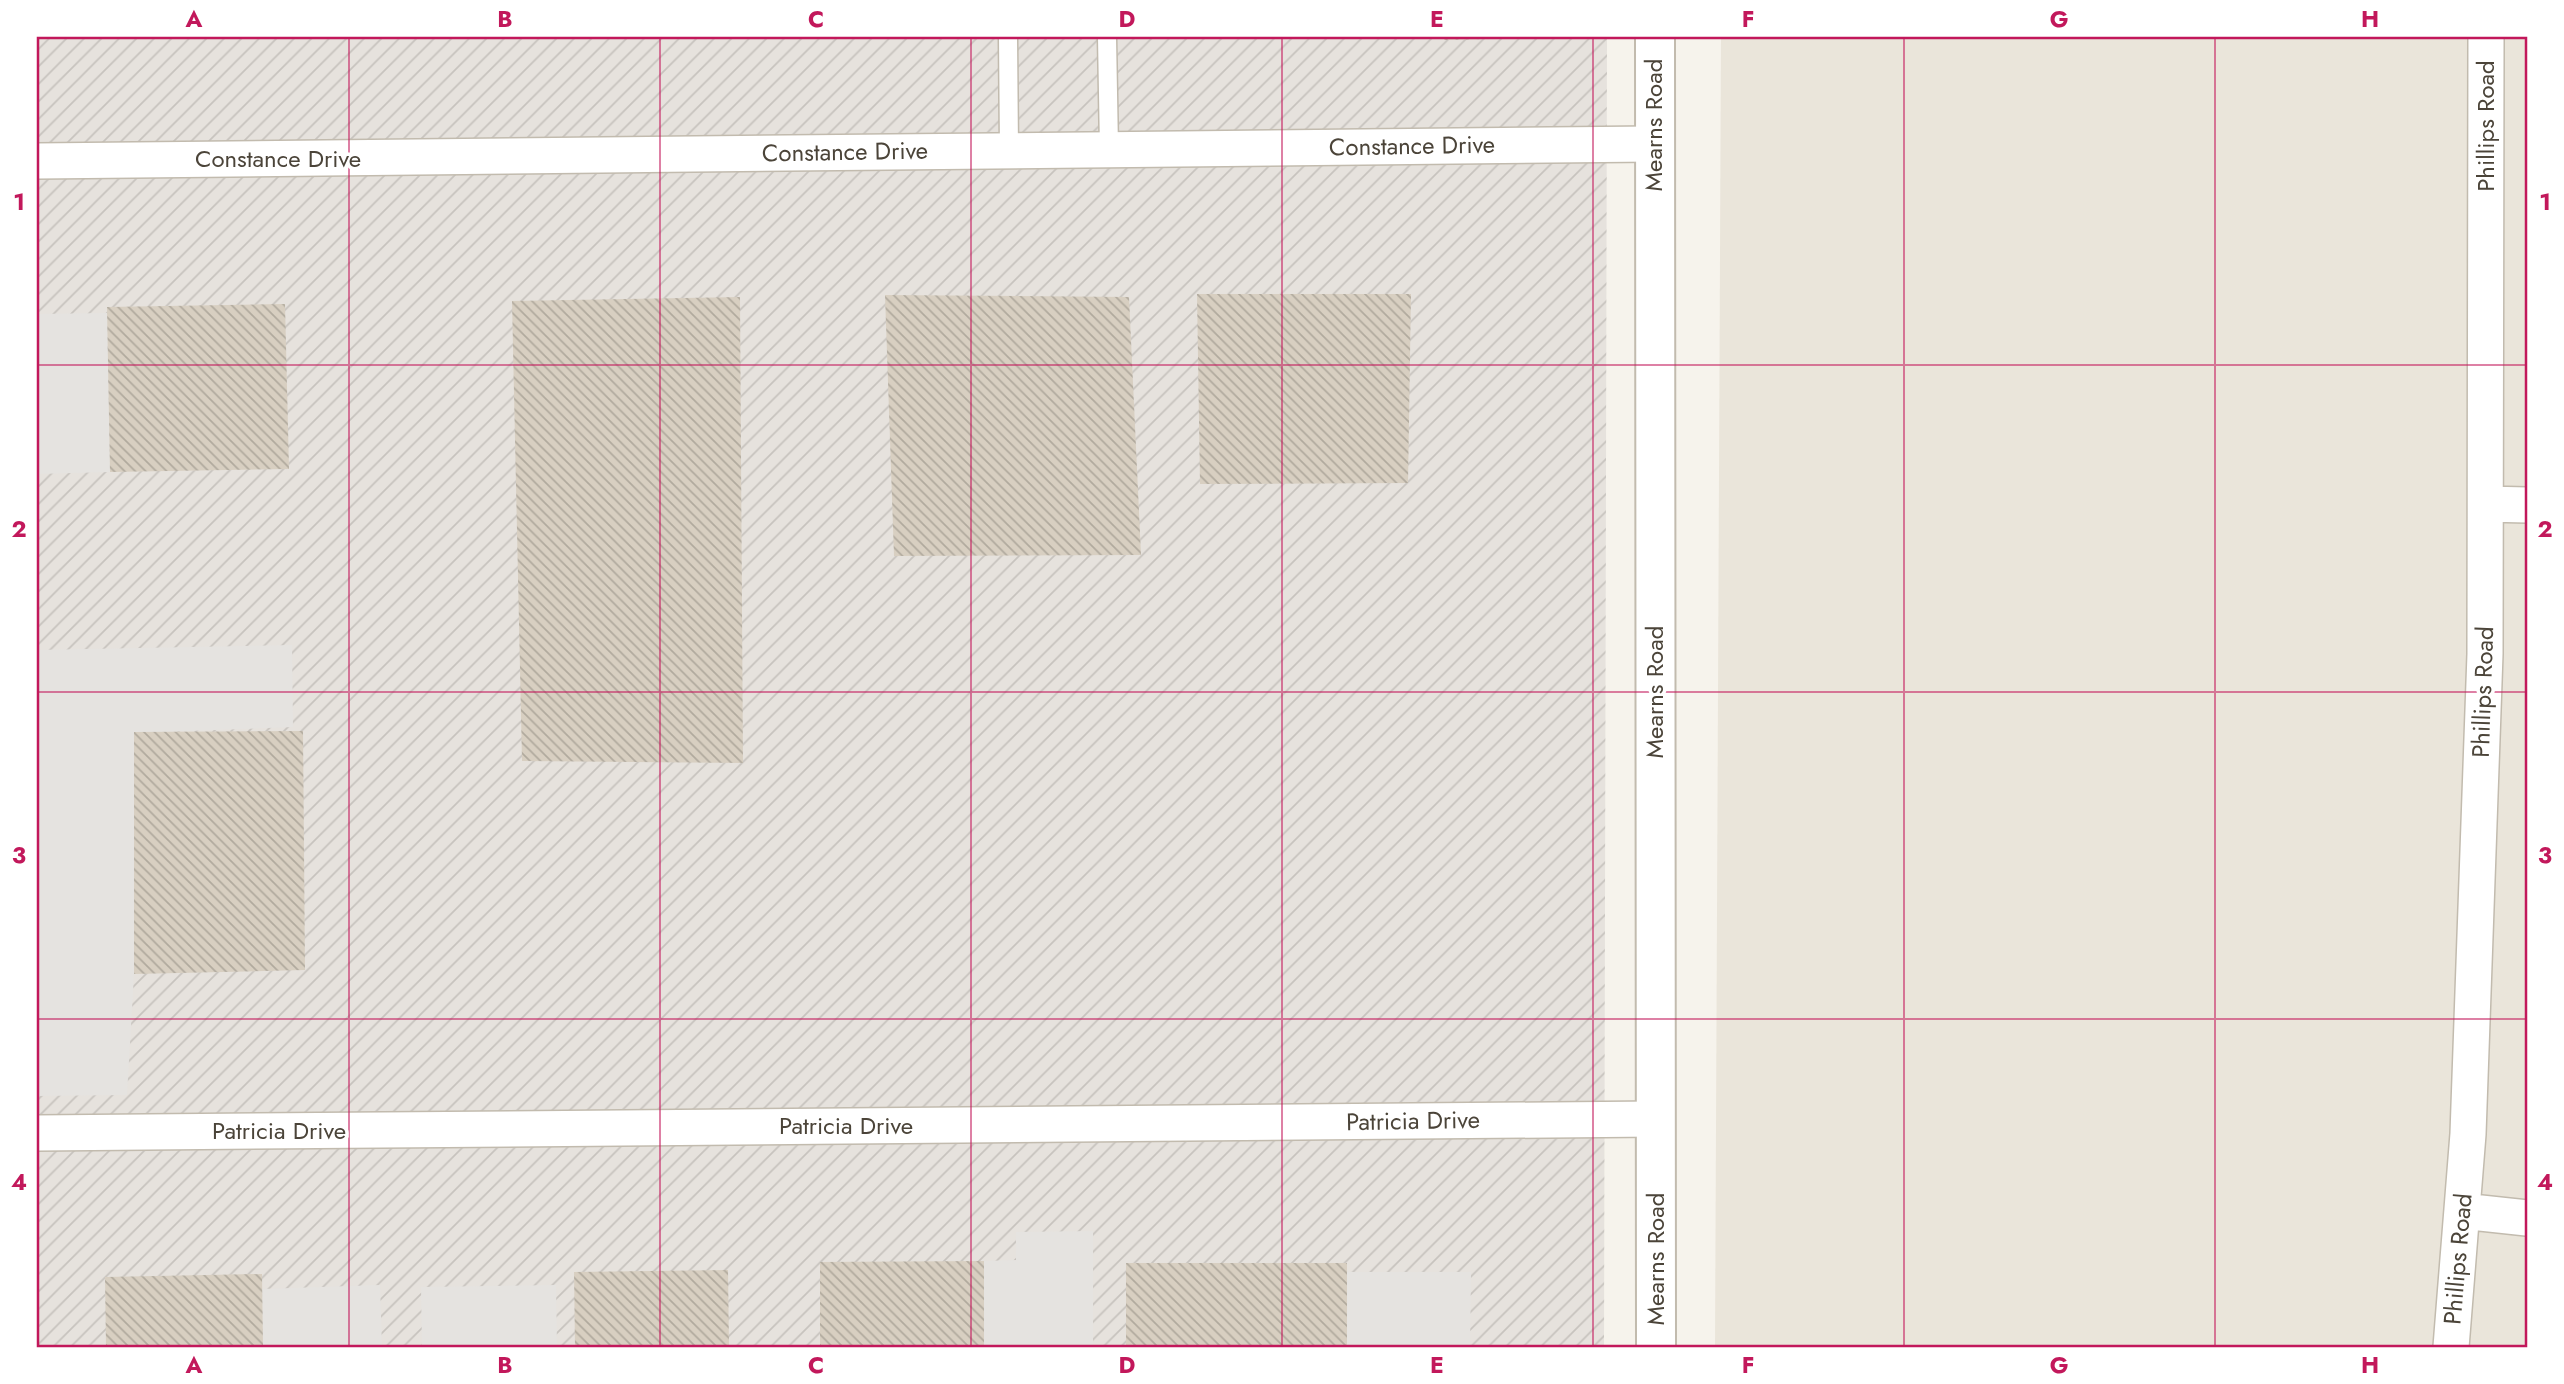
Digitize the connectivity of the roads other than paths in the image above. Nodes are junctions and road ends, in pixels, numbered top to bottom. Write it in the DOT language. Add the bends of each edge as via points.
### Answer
graph roads {
  1 [pos="1008,37"];
  2 [pos="1107,37"];
  3 [pos="1655,37"];
  4 [pos="2486,37"];
  5 [pos="1653,144"];
  6 [pos="1109,149"];
  7 [pos="1009,150"];
  8 [pos="37,161"];
  9 [pos="2486,504"];
  10 [pos="2527,505"];
  11 [pos="1656,1119"];
  12 [pos="37,1133"];
  13 [pos="2462,1211"];
  14 [pos="2527,1218"];
  15 [pos="1656,1347"];
  16 [pos="2451,1347"];
  1 -- 7 [label="lane"];
  2 -- 6 [label="lane"];
  3 -- 5 [label="street, Mearns Road"];
  4 -- 9 [label="street, Phillips Road"];
  5 -- 6 [label="street, Constance Drive"];
  5 -- 11 [label="street, Mearns Road"];
  6 -- 7 [label="street, Constance Drive"];
  7 -- 8 [label="street, Constance Drive"];
  9 -- 10 [label="street"];
  9 -- 13 [label="street, Phillips Road" via="2484,682"];
  11 -- 12 [label="street, Patricia Drive"];
  11 -- 15 [label="street, Mearns Road"];
  13 -- 14 [label="street"];
  13 -- 16 [label="street, Phillips Road"];
}
